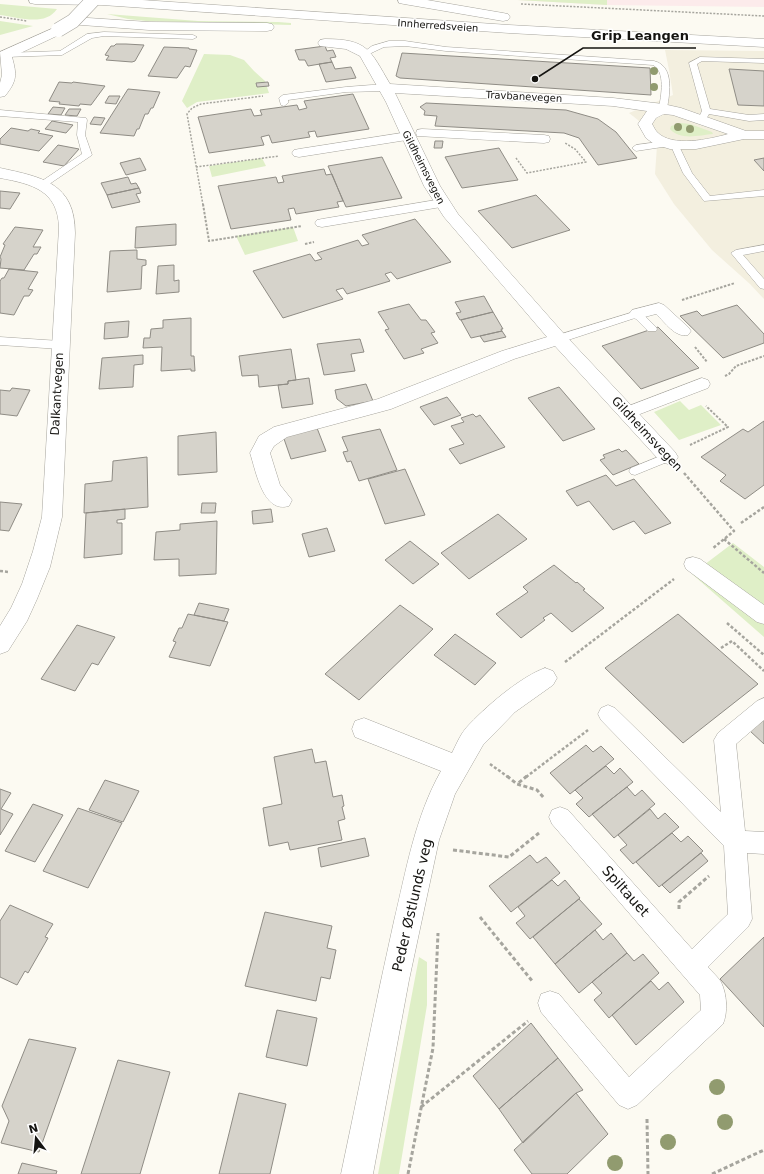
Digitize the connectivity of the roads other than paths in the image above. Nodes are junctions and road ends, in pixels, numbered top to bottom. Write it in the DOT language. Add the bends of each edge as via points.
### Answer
graph roads {
  1 [pos="35,0"];
  2 [pos="85,0"];
  3 [pos="93,0"];
  4 [pos="238,0"];
  5 [pos="404,0"];
  6 [pos="112,2"];
  7 [pos="73,21"];
  8 [pos="510,24"];
  9 [pos="282,27"];
  10 [pos="297,27"];
  11 [pos="764,31"];
  12 [pos="193,37"];
  13 [pos="764,42"];
  14 [pos="325,43"];
  15 [pos="365,54"];
  16 [pos="2,57"];
  17 [pos="764,61"];
  18 [pos="385,88"];
  19 [pos="0,93"];
  20 [pos="284,103"];
  21 [pos="663,108"];
  22 [pos="0,113"];
  23 [pos="704,115"];
  24 [pos="764,117"];
  25 [pos="415,135"];
  26 [pos="744,135"];
  27 [pos="764,136"];
  28 [pos="544,139"];
  29 [pos="671,145"];
  30 [pos="636,148"];
  31 [pos="299,153"];
  32 [pos="0,173"];
  33 [pos="42,185"];
  34 [pos="764,193"];
  35 [pos="442,203"];
  36 [pos="322,223"];
  37 [pos="764,248"];
  38 [pos="764,286"];
  39 [pos="637,314"];
  40 [pos="652,329"];
  41 [pos="683,331"];
  42 [pos="559,339"];
  43 [pos="0,341"];
  44 [pos="60,345"];
  45 [pos="695,387"];
  46 [pos="627,413"];
  47 [pos="668,457"];
  48 [pos="635,471"];
  49 [pos="282,500"];
  50 [pos="693,564"];
  51 [pos="764,616"];
  52 [pos="0,644"];
  53 [pos="545,678"];
  54 [pos="764,706"];
  55 [pos="608,714"];
  56 [pos="364,729"];
  57 [pos="457,766"];
  58 [pos="560,817"];
  59 [pos="764,843"];
  60 [pos="736,848"];
  61 [pos="686,959"];
  62 [pos="550,1003"];
  63 [pos="357,1174"];
  1 -- 6 [label="main road"];
  2 -- 6 [label="main road"];
  3 -- 7 [label="main road, bridge"];
  4 -- 8 [label="main road, Innherredsveien"];
  5 -- 8 [label="main road"];
  6 -- 8 [label="main road, Innherredsveien"];
  7 -- 9 [label="main road" via="149,26"];
  7 -- 16 [label="main road, bridge"];
  8 -- 10 [label="main road"];
  8 -- 11 [label="main road, Innherredsveien"];
  8 -- 13 [label="main road, Innherredsveien"];
  12 -- 16 [label="lane" via="104,34 90,36 62,53"];
  14 -- 15 [label="main road" via="349,45"];
  15 -- 18 [label="main road, Gildheimsvegen"];
  15 -- 21 [label="lane" via="383,45 396,44 446,50 655,63 664,71 666,92"];
  16 -- 19 [label="main road" via="10,77"];
  17 -- 23 [label="lane" via="700,59 693,63"];
  18 -- 20 [label="lane" via="353,88 283,98"];
  18 -- 21 [label="main road, Travbanevegen" via="613,102"];
  18 -- 25 [label="main road, Gildheimsvegen"];
  21 -- 23 [label="main road, Travbanevegen"];
  21 -- 29 [label="main road" via="650,115 645,124 651,135"];
  22 -- 33 [label="lane" via="83,120 81,136 87,155"];
  23 -- 24 [label="lane"];
  23 -- 26 [label="main road, Travbanevegen"];
  25 -- 28 [label="street"];
  25 -- 31 [label="street"];
  25 -- 35 [label="main road, Gildheimsvegen" via="432,186"];
  26 -- 27 [label="main road, Travbanevegen"];
  26 -- 29 [label="main road, Travbanevegen" via="723,141"];
  29 -- 30 [label="lane"];
  29 -- 34 [label="lane" via="707,199"];
  32 -- 33 [label="main road, Dalkantvegen"];
  33 -- 44 [label="main road, Dalkantvegen" via="61,201 67,226"];
  35 -- 36 [label="street"];
  35 -- 42 [label="main road, Gildheimsvegen"];
  37 -- 38 [label="lane" via="736,253"];
  39 -- 40 [label="lane"];
  39 -- 41 [label="street" via="659,308"];
  39 -- 42 [label="lane"];
  42 -- 46 [label="main road, Gildheimsvegen"];
  42 -- 49 [label="main road" via="508,355 384,404 281,432 266,441 260,453 271,488"];
  43 -- 44 [label="lane"];
  44 -- 52 [label="main road, Dalkantvegen" via="52,517 46,548 26,600"];
  45 -- 46 [label="street"];
  46 -- 47 [label="main road, Gildheimsvegen"];
  47 -- 48 [label="lane"];
  50 -- 51 [label="street"];
  53 -- 57 [label="main road, Peder Østlunds veg" via="507,704 474,737"];
  54 -- 60 [label="street" via="724,740"];
  55 -- 60 [label="street"];
  56 -- 57 [label="main road"];
  57 -- 63 [label="main road, Peder Østlunds veg" via="444,790 426,840 395,980"];
  58 -- 61 [label="street, Spiltauet"];
  59 -- 60 [label="street"];
  60 -- 61 [label="street" via="740,919"];
  61 -- 62 [label="street, Spiltauet" via="712,990 714,1015 628,1096"];
}
